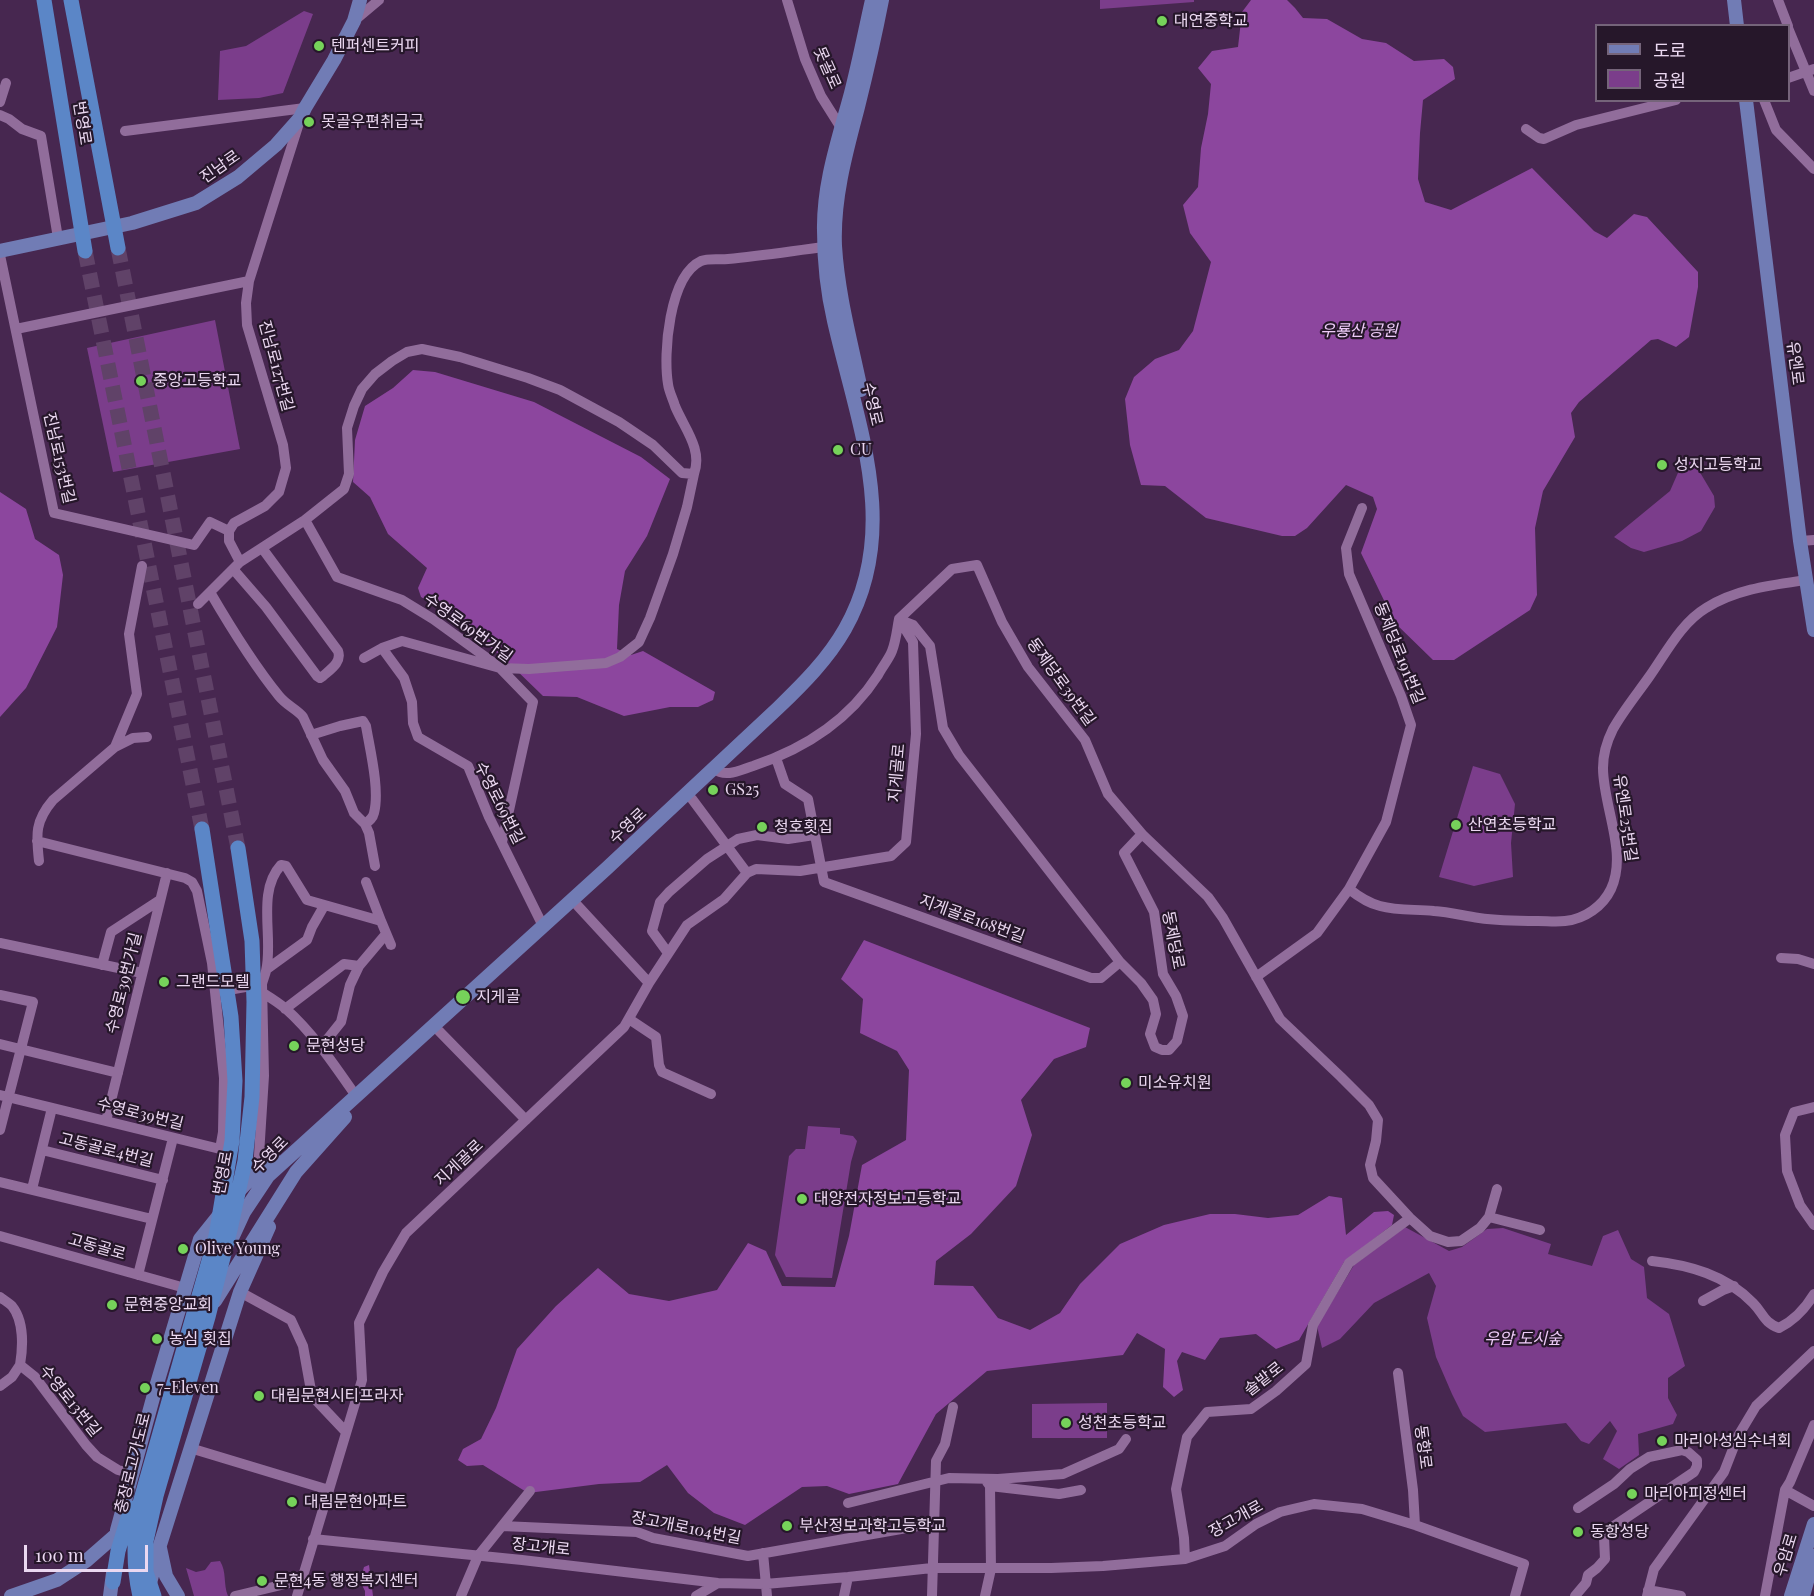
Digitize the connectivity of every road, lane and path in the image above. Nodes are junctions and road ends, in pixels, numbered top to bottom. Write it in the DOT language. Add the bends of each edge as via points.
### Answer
graph roads {
  1 [pos="44,0"];
  2 [pos="71,0"];
  3 [pos="360,0"];
  4 [pos="379,0"];
  5 [pos="787,0"];
  6 [pos="872,0"];
  7 [pos="882,0"];
  8 [pos="1734,0"];
  9 [pos="1778,0"];
  10 [pos="354,21"];
  11 [pos="1737,24"];
  12 [pos="1787,24"];
  13 [pos="1790,31"];
  14 [pos="1810,70"];
  15 [pos="1790,77"];
  16 [pos="6,83"];
  17 [pos="1814,91"];
  18 [pos="0,102"];
  19 [pos="1668,102"];
  20 [pos="1746,102"];
  21 [pos="1765,102"];
  22 [pos="302,113"];
  23 [pos="0,115"];
  24 [pos="842,126"];
  25 [pos="1526,129"];
  26 [pos="125,131"];
  27 [pos="848,144"];
  28 [pos="1814,169"];
  29 [pos="58,238"];
  30 [pos="824,247"];
  31 [pos="118,248"];
  32 [pos="85,251"];
  33 [pos="0,253"];
  34 [pos="249,280"];
  35 [pos="16,329"];
  36 [pos="694,474"];
  37 [pos="1362,508"];
  38 [pos="305,520"];
  39 [pos="228,531"];
  40 [pos="1807,540"];
  41 [pos="261,548"];
  42 [pos="142,566"];
  43 [pos="237,566"];
  44 [pos="1806,580"];
  45 [pos="210,592"];
  46 [pos="198,604"];
  47 [pos="899,619"];
  48 [pos="1814,630"];
  49 [pos="382,648"];
  50 [pos="364,658"];
  51 [pos="500,668"];
  52 [pos="311,735"];
  53 [pos="147,737"];
  54 [pos="115,747"];
  55 [pos="776,758"];
  56 [pos="717,771"];
  57 [pos="692,799"];
  58 [pos="366,824"];
  59 [pos="202,829"];
  60 [pos="1142,834"];
  61 [pos="814,835"];
  62 [pos="37,841"];
  63 [pos="502,842"];
  64 [pos="727,845"];
  65 [pos="238,848"];
  66 [pos="39,861"];
  67 [pos="375,866"];
  68 [pos="821,868"];
  69 [pos="166,873"];
  70 [pos="747,873"];
  71 [pos="366,882"];
  72 [pos="1349,888"];
  73 [pos="160,900"];
  74 [pos="577,905"];
  75 [pos="324,906"];
  76 [pos="381,921"];
  77 [pos="543,926"];
  78 [pos="386,934"];
  79 [pos="0,943"];
  80 [pos="391,945"];
  81 [pos="668,953"];
  82 [pos="1781,958"];
  83 [pos="1120,962"];
  84 [pos="1814,964"];
  85 [pos="102,965"];
  86 [pos="359,966"];
  87 [pos="267,969"];
  88 [pos="142,973"];
  89 [pos="1256,977"];
  90 [pos="649,983"];
  91 [pos="262,989"];
  92 [pos="215,993"];
  93 [pos="0,995"];
  94 [pos="285,1009"];
  95 [pos="628,1019"];
  96 [pos="439,1031"];
  97 [pos="0,1044"];
  98 [pos="321,1047"];
  99 [pos="21,1049"];
  100 [pos="118,1073"];
  101 [pos="711,1094"];
  102 [pos="4,1096"];
  103 [pos="356,1096"];
  104 [pos="1814,1107"];
  105 [pos="52,1108"];
  106 [pos="526,1120"];
  107 [pos="106,1121"];
  108 [pos="0,1130"];
  109 [pos="173,1138"];
  110 [pos="226,1145"];
  111 [pos="42,1150"];
  112 [pos="245,1161"];
  113 [pos="302,1164"];
  114 [pos="263,1174"];
  115 [pos="163,1180"];
  116 [pos="0,1182"];
  117 [pos="32,1189"];
  118 [pos="1497,1189"];
  119 [pos="267,1217"];
  120 [pos="1489,1217"];
  121 [pos="1410,1218"];
  122 [pos="152,1219"];
  123 [pos="1814,1225"];
  124 [pos="1540,1230"];
  125 [pos="0,1236"];
  126 [pos="1652,1261"];
  127 [pos="138,1275"];
  128 [pos="1734,1286"];
  129 [pos="185,1288"];
  130 [pos="240,1292"];
  131 [pos="1814,1294"];
  132 [pos="0,1297"];
  133 [pos="1703,1301"];
  134 [pos="1814,1352"];
  135 [pos="20,1365"];
  136 [pos="1398,1373"];
  137 [pos="176,1376"];
  138 [pos="0,1386"];
  139 [pos="953,1407"];
  140 [pos="1814,1425"];
  141 [pos="346,1432"];
  142 [pos="1126,1439"];
  143 [pos="190,1448"];
  144 [pos="1810,1448"];
  145 [pos="133,1474"];
  146 [pos="935,1482"];
  147 [pos="987,1482"];
  148 [pos="329,1490"];
  149 [pos="1081,1490"];
  150 [pos="1785,1490"];
  151 [pos="530,1491"];
  152 [pos="156,1496"];
  153 [pos="848,1503"];
  154 [pos="1814,1506"];
  155 [pos="1578,1508"];
  156 [pos="160,1515"];
  157 [pos="935,1523"];
  158 [pos="124,1524"];
  159 [pos="1814,1524"];
  160 [pos="1415,1525"];
  161 [pos="502,1527"];
  162 [pos="314,1539"];
  163 [pos="160,1545"];
  164 [pos="763,1553"];
  165 [pos="478,1556"];
  166 [pos="1814,1556"];
  167 [pos="1185,1559"];
  168 [pos="932,1568"];
  169 [pos="991,1569"];
  170 [pos="848,1577"];
  171 [pos="302,1580"];
  172 [pos="718,1583"];
  173 [pos="765,1584"];
  174 [pos="111,1589"];
  175 [pos="136,1592"];
  176 [pos="1647,1593"];
  177 [pos="702,1595"];
  178 [pos="11,1596"];
  179 [pos="146,1596"];
  180 [pos="154,1596"];
  181 [pos="178,1596"];
  182 [pos="236,1596"];
  183 [pos="297,1596"];
  184 [pos="461,1596"];
  185 [pos="766,1596"];
  186 [pos="844,1596"];
  187 [pos="932,1596"];
  188 [pos="985,1596"];
  189 [pos="1515,1596"];
  190 [pos="1575,1596"];
  191 [pos="1681,1596"];
  192 [pos="1765,1596"];
  193 [pos="1791,1596"];
  194 [pos="1803,1596"];
  1 -- 32 [label="highway, 번영로"];
  2 -- 31 [label="highway, 번영로"];
  3 -- 10 [label="main road, 진남로"];
  4 -- 10 [label="street"];
  5 -- 24 [label="street, 못골로" via="821,96"];
  6 -- 24 [label="main road, 수영로"];
  7 -- 27 [label="main road, 수영로"];
  8 -- 11 [label="main road"];
  9 -- 12 [label="street"];
  10 -- 22 [label="main road, 진남로"];
  13 -- 14 [label="street"];
  14 -- 15 [label="street"];
  14 -- 17 [label="street"];
  16 -- 18 [label="street"];
  19 -- 25 [label="street" via="1576,124 1544,139"];
  20 -- 40 [label="main road, 유엔로"];
  21 -- 28 [label="street" via="1776,130"];
  22 -- 26 [label="street"];
  22 -- 29 [label="main road, 진남로" via="276,145 238,177 196,203 132,223"];
  22 -- 34 [label="street, 진남로127번길"];
  23 -- 29 [label="street" via="40,136"];
  24 -- 27 [label="street, 못골로"];
  24 -- 30 [label="main road, 수영로" via="825,200"];
  27 -- 56 [label="main road, 수영로" via="835,245 844,310 881,493 883,521 878,566 860,619 840,652 798,701"];
  29 -- 33 [label="main road"];
  30 -- 36 [label="street" via="708,259 690,270 682,283 668,328 665,358 668,386 694,444"];
  30 -- 56 [label="main road, 수영로" via="833,319 872,487 871,557 853,615 836,644 806,681"];
  33 -- 35 [label="street, 진남로153번길"];
  34 -- 35 [label="street"];
  34 -- 39 [label="street, 진남로127번길" via="248,325 283,445 286,468 279,492"];
  35 -- 39 [label="street, 진남로153번길" via="54,513 194,545 210,522"];
  36 -- 38 [label="street" via="682,473 653,445 560,390 460,357 422,349 392,361 362,389 347,428 348,474 344,489"];
  36 -- 51 [label="street" via="673,554 639,642 606,663"];
  37 -- 72 [label="street, 동제당로191번길" via="1346,548 1349,574 1411,725 1386,822"];
  38 -- 41 [label="street"];
  38 -- 51 [label="street, 수영로69번가길" via="337,577 402,600"];
  39 -- 43 [label="street"];
  40 -- 44 [label="main road, 유엔로"];
  41 -- 43 [label="street"];
  41 -- 43 [label="street" via="338,651 338,660 323,676 317,676"];
  42 -- 54 [label="street" via="129,634 137,694"];
  43 -- 45 [label="street"];
  44 -- 48 [label="main road, 유엔로"];
  44 -- 72 [label="street, 유엔로25번길" via="1763,586 1726,598 1695,615 1625,710 1606,746 1603,767 1617,872 1605,900 1595,909 1566,921 1500,920 1380,907"];
  45 -- 46 [label="street"];
  45 -- 52 [label="street" via="261,673 287,706 300,712"];
  47 -- 55 [label="street" via="892,652 848,712 815,737"];
  47 -- 60 [label="street, 동제당로39번길" via="952,568 977,565 1002,622 1029,667 1085,740 1108,794"];
  47 -- 68 [label="street, 지게골로" via="913,642 915,688 916,734 906,842 891,856"];
  47 -- 83 [label="street, 동제당로" via="913,625 930,646 943,728 959,755"];
  49 -- 50 [label="street"];
  49 -- 51 [label="street" via="402,641"];
  49 -- 63 [label="street, 수영로69번길" via="404,678 418,737 468,766"];
  51 -- 63 [label="street, 수영로69번가길" via="533,702"];
  52 -- 58 [label="street" via="354,813"];
  52 -- 58 [label="street" via="363,721 375,782 372,819"];
  53 -- 54 [label="street" via="133,738"];
  54 -- 62 [label="street" via="45,809 39,819"];
  55 -- 56 [label="street" via="729,773"];
  55 -- 61 [label="street" via="784,784 808,799"];
  56 -- 57 [label="main road, 수영로"];
  56 -- 77 [label="main road, 수영로"];
  57 -- 64 [label="street"];
  57 -- 74 [label="main road, 수영로"];
  58 -- 67 [label="street"];
  59 -- 110 [label="highway, 번영로" via="231,1017 235,1080"];
  60 -- 83 [label="street, 동제당로" via="1124,854 1154,912 1163,974 1183,1016 1177,1041 1169,1050 1155,1047 1150,1034 1156,1014 1153,1000"];
  60 -- 89 [label="street" via="1208,897"];
  61 -- 64 [label="street" via="788,839 757,835"];
  61 -- 68 [label="street"];
  62 -- 66 [label="street"];
  62 -- 69 [label="street"];
  63 -- 77 [label="street, 수영로69번길"];
  64 -- 70 [label="street"];
  64 -- 81 [label="street" via="660,902 652,931"];
  65 -- 112 [label="highway, 번영로" via="252,941 254,1002 252,1097"];
  68 -- 70 [label="street, 지게골로" via="756,869"];
  68 -- 83 [label="street, 지게골로168번길" via="824,882 1091,978 1101,978"];
  69 -- 73 [label="street, 수영로39번가길"];
  69 -- 92 [label="street" via="192,882 197,891"];
  70 -- 81 [label="street, 지게골로" via="724,899 687,925"];
  71 -- 76 [label="street"];
  72 -- 89 [label="street, 동제당로191번길" via="1317,933"];
  73 -- 85 [label="street, 수영로39번가길" via="111,932"];
  73 -- 88 [label="street, 수영로39번가길"];
  74 -- 90 [label="street"];
  74 -- 96 [label="main road, 수영로"];
  75 -- 76 [label="street"];
  75 -- 87 [label="street" via="308,940"];
  75 -- 87 [label="street" via="307,900 286,866 277,870 267,902"];
  76 -- 78 [label="street"];
  77 -- 103 [label="main road, 수영로"];
  78 -- 80 [label="street"];
  78 -- 86 [label="street"];
  79 -- 85 [label="street"];
  81 -- 90 [label="street, 지게골로"];
  82 -- 84 [label="street"];
  85 -- 88 [label="street"];
  86 -- 94 [label="street" via="344,963"];
  86 -- 98 [label="street" via="341,1022"];
  87 -- 91 [label="street"];
  88 -- 100 [label="street, 수영로39번가길"];
  89 -- 121 [label="street" via="1280,1019 1369,1105 1378,1120 1370,1165 1373,1178"];
  90 -- 95 [label="street, 지게골로"];
  91 -- 92 [label="street"];
  91 -- 94 [label="street"];
  91 -- 114 [label="street"];
  92 -- 110 [label="street"];
  93 -- 99 [label="street" via="33,1002"];
  94 -- 98 [label="street"];
  95 -- 101 [label="street" via="656,1036 662,1072"];
  95 -- 106 [label="street, 지게골로"];
  96 -- 106 [label="street"];
  96 -- 113 [label="main road, 수영로" via="346,1116"];
  97 -- 99 [label="street"];
  98 -- 103 [label="street"];
  99 -- 100 [label="street"];
  99 -- 102 [label="street"];
  100 -- 107 [label="street, 수영로39번가길"];
  102 -- 105 [label="street, 수영로39번길"];
  102 -- 108 [label="street"];
  103 -- 114 [label="main road, 수영로" via="308,1141"];
  104 -- 123 [label="street" via="1794,1112 1785,1135 1787,1170 1800,1206"];
  105 -- 107 [label="street, 수영로39번길"];
  105 -- 111 [label="street"];
  106 -- 141 [label="street, 지게골로" via="406,1233 383,1272 359,1323 362,1380"];
  107 -- 109 [label="street, 수영로39번길"];
  109 -- 110 [label="street, 수영로39번길"];
  109 -- 115 [label="street, 고동골로4번길"];
  110 -- 137 [label="highway, 번영로" via="216,1236"];
  110 -- 158 [label="highway"];
  111 -- 115 [label="street, 고동골로4번길"];
  111 -- 117 [label="street"];
  112 -- 152 [label="highway, 번영로" via="208,1317"];
  112 -- 156 [label="highway" via="241,1223 230,1272"];
  113 -- 119 [label="main road, 수영로"];
  113 -- 130 [label="main road, 수영로"];
  114 -- 119 [label="main road" via="275,1198"];
  114 -- 129 [label="main road" via="228,1203 200,1239"];
  114 -- 174 [label="main road, 수영로" via="210,1281 143,1502"];
  115 -- 122 [label="street, 고동골로4번길"];
  116 -- 117 [label="street"];
  117 -- 122 [label="street"];
  118 -- 120 [label="street"];
  119 -- 175 [label="main road, 수영로" via="216,1297 177,1403 151,1488"];
  120 -- 121 [label="street" via="1461,1240 1448,1242 1430,1236"];
  120 -- 124 [label="street"];
  121 -- 167 [label="street, 솔밭로" via="1349,1263 1313,1324 1306,1364 1251,1409 1207,1412 1187,1437 1176,1489"];
  122 -- 127 [label="street, 고동골로4번길"];
  125 -- 127 [label="street, 고동골로"];
  126 -- 128 [label="street" via="1676,1264"];
  127 -- 129 [label="street, 고동골로"];
  128 -- 131 [label="street" via="1770,1325 1779,1328 1807,1306"];
  128 -- 133 [label="street"];
  129 -- 145 [label="main road"];
  130 -- 141 [label="street" via="291,1320 303,1346 312,1396"];
  130 -- 143 [label="main road, 수영로"];
  132 -- 135 [label="street, 수영로13번길" via="19,1320"];
  134 -- 176 [label="street" via="1756,1406 1738,1436 1724,1472 1654,1569"];
  135 -- 138 [label="street"];
  135 -- 145 [label="street, 수영로13번길" via="35,1377 97,1457 117,1470"];
  136 -- 160 [label="street, 동항로"];
  137 -- 175 [label="highway, 충장로고가도로" via="138,1510 134,1541"];
  139 -- 146 [label="street" via="945,1444 936,1461"];
  140 -- 144 [label="street"];
  141 -- 148 [label="street, 지게골로"];
  142 -- 147 [label="street" via="1119,1449 1063,1474"];
  143 -- 148 [label="street"];
  143 -- 163 [label="main road, 수영로"];
  144 -- 150 [label="street"];
  145 -- 158 [label="main road"];
  146 -- 147 [label="street" via="949,1478"];
  146 -- 153 [label="street"];
  146 -- 157 [label="street"];
  147 -- 149 [label="street" via="1059,1494"];
  147 -- 169 [label="street"];
  148 -- 162 [label="street, 지게골로"];
  150 -- 154 [label="street"];
  150 -- 192 [label="street"];
  151 -- 161 [label="street"];
  152 -- 180 [label="highway, 충장로고가도로" via="146,1541 146,1572"];
  155 -- 190 [label="street" via="1649,1456 1682,1450 1697,1460 1694,1472 1608,1530 1604,1537 1605,1559 1588,1575"];
  156 -- 163 [label="main road"];
  156 -- 175 [label="main road"];
  157 -- 164 [label="street, 장고개로104번길"];
  157 -- 168 [label="street"];
  158 -- 174 [label="highway"];
  158 -- 178 [label="main road" via="86,1561 57,1580"];
  159 -- 193 [label="main road, 우암로"];
  160 -- 167 [label="street, 장고개로" via="1362,1509 1314,1504 1280,1512 1225,1546"];
  160 -- 189 [label="street, 장고개로" via="1524,1564"];
  161 -- 164 [label="street, 장고개로104번길" via="637,1532 748,1556"];
  161 -- 165 [label="street"];
  162 -- 165 [label="street, 장고개로"];
  162 -- 171 [label="street, 지게골로"];
  163 -- 179 [label="main road, 수영로"];
  163 -- 181 [label="main road" via="166,1576"];
  164 -- 173 [label="street"];
  165 -- 172 [label="street, 장고개로"];
  165 -- 184 [label="street"];
  166 -- 194 [label="main road, 우암로"];
  167 -- 169 [label="street, 장고개로"];
  168 -- 169 [label="street, 장고개로"];
  168 -- 170 [label="street, 장고개로"];
  168 -- 187 [label="street"];
  169 -- 188 [label="street"];
  170 -- 173 [label="street, 장고개로"];
  170 -- 186 [label="street"];
  171 -- 182 [label="street"];
  171 -- 183 [label="street, 지게골로"];
  172 -- 173 [label="street, 장고개로"];
  172 -- 177 [label="street"];
  173 -- 185 [label="street"];
  176 -- 191 [label="street"];
}
